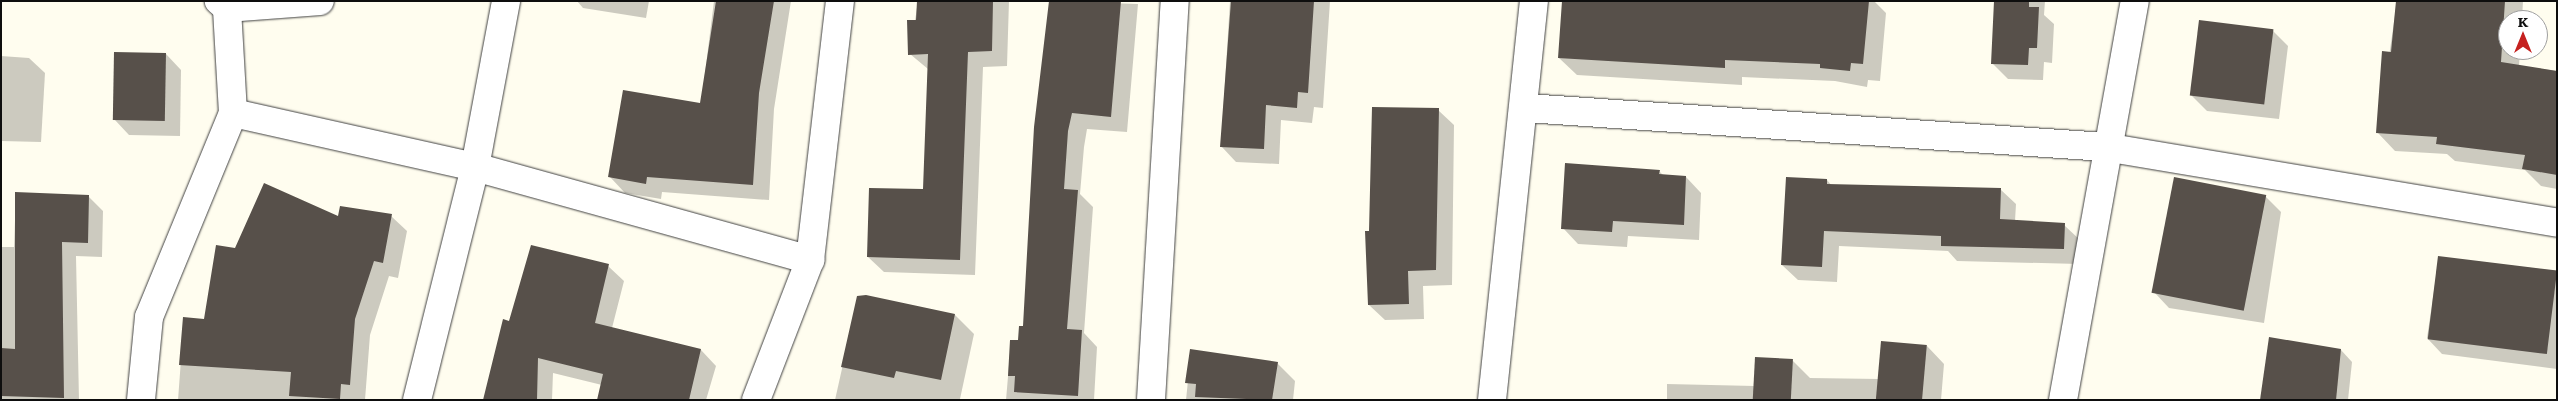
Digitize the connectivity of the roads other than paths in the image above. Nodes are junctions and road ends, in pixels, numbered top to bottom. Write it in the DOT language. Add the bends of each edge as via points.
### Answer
graph roads {
  1 [pos="320,1"];
  2 [pos="506,1"];
  3 [pos="840,1"];
  4 [pos="1175,1"];
  5 [pos="1534,1"];
  6 [pos="2136,1"];
  7 [pos="223,5"];
  8 [pos="1526,108"];
  9 [pos="233,113"];
  10 [pos="2106,147"];
  11 [pos="474,167"];
  12 [pos="2557,223"];
  13 [pos="810,260"];
  14 [pos="141,400"];
  15 [pos="417,400"];
  16 [pos="756,400"];
  17 [pos="1151,400"];
  18 [pos="1492,400"];
  19 [pos="2063,400"];
  1 -- 7 [label="street"];
  2 -- 11 [label="street"];
  3 -- 13 [label="street"];
  4 -- 17 [label="street"];
  5 -- 8 [label="street"];
  6 -- 10 [label="street"];
  7 -- 9 [label="street"];
  8 -- 10 [label="street"];
  8 -- 18 [label="street"];
  9 -- 11 [label="street"];
  9 -- 14 [label="street" via="149,318"];
  10 -- 12 [label="street"];
  10 -- 19 [label="street"];
  11 -- 13 [label="street"];
  11 -- 15 [label="street"];
  13 -- 16 [label="street"];
}
